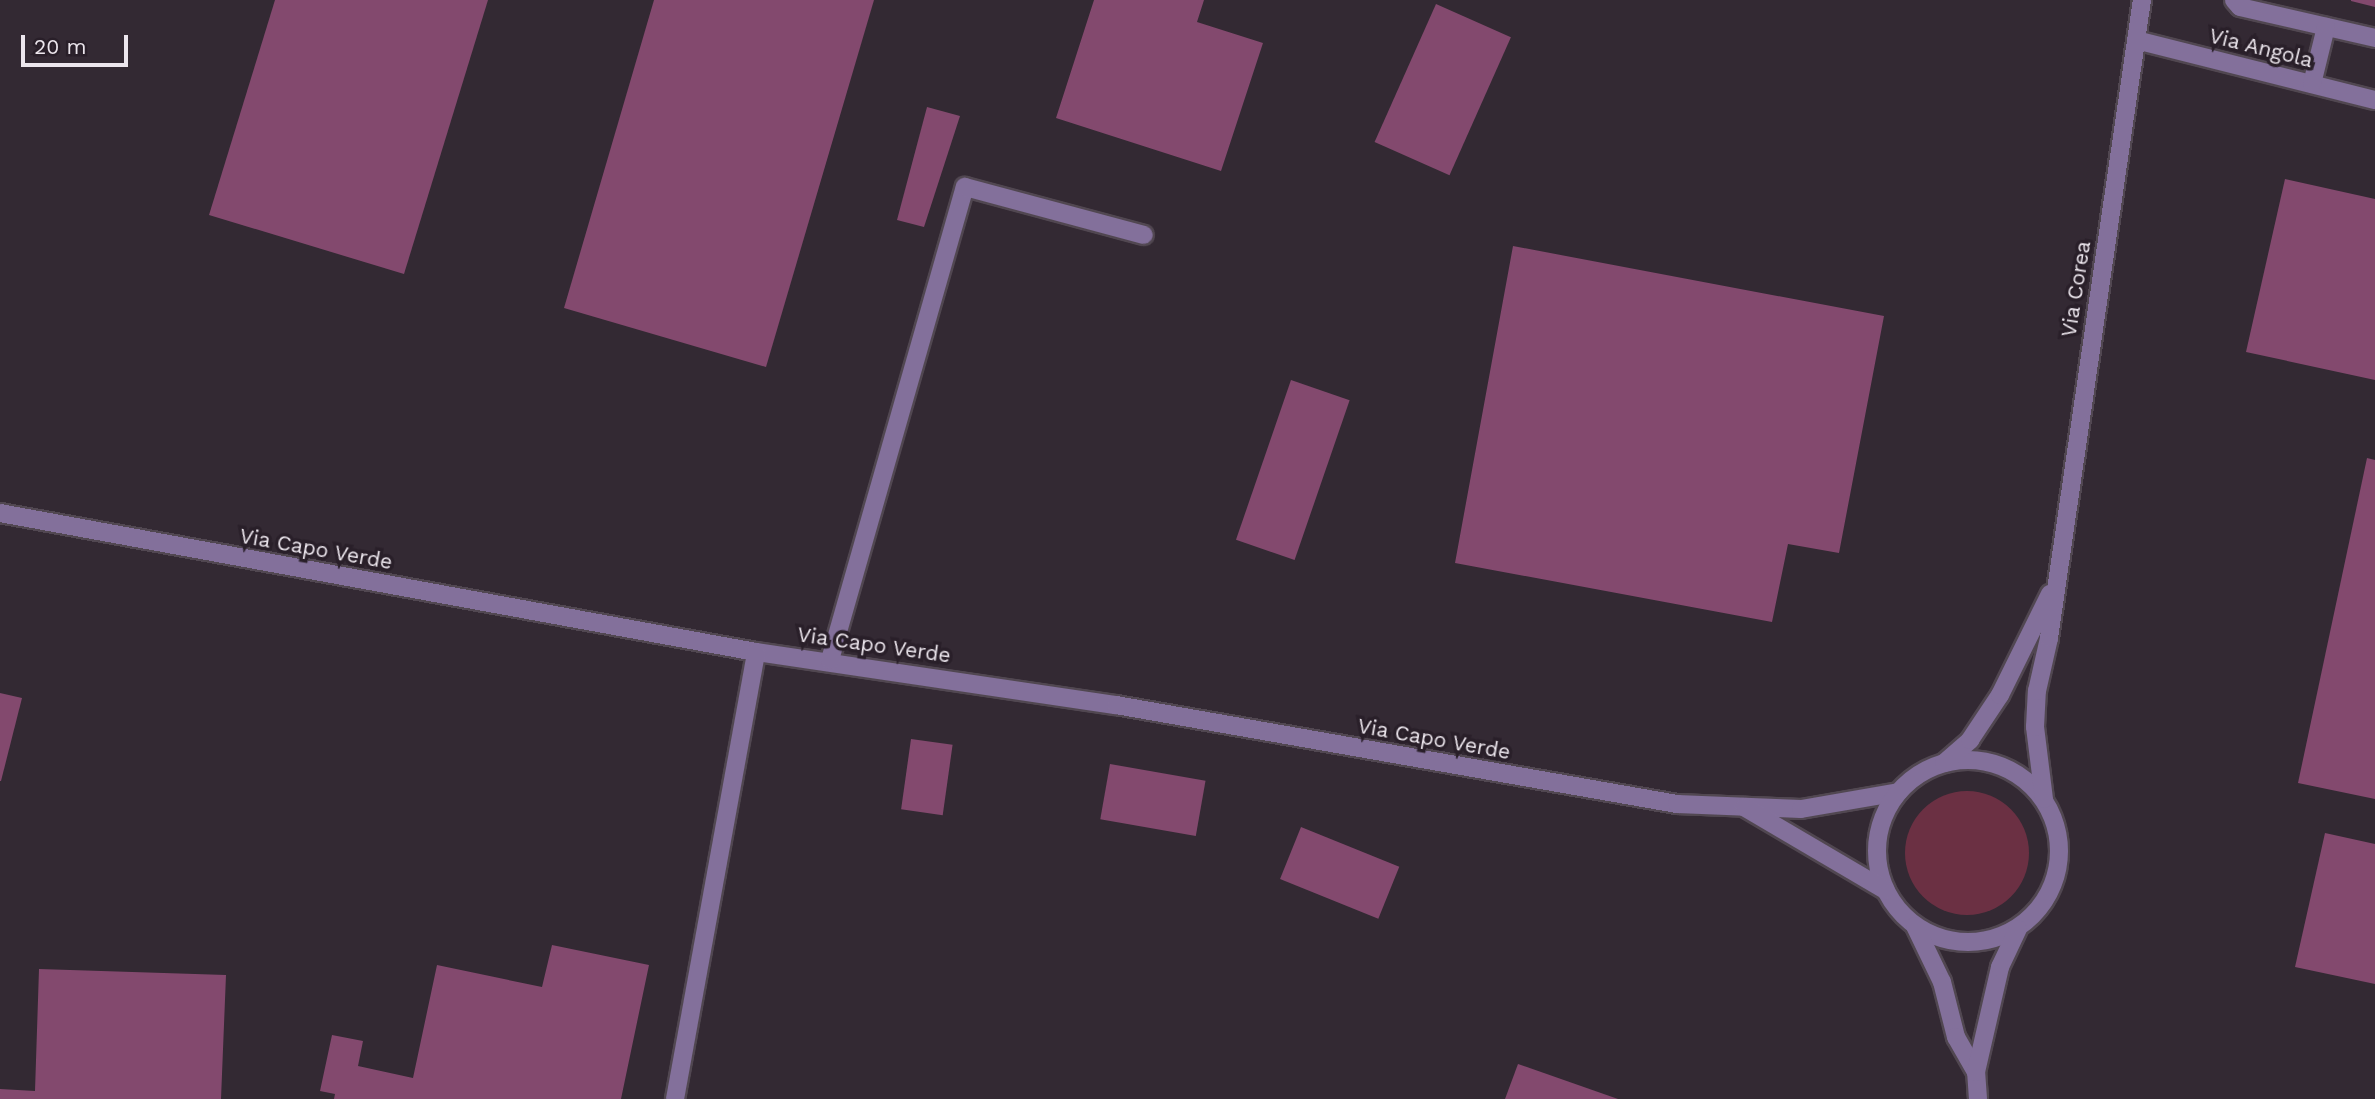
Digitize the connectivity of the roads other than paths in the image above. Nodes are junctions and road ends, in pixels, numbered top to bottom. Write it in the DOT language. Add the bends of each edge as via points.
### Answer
graph roads {
  1 [pos="2142,0"];
  2 [pos="2234,0"];
  3 [pos="2326,27"];
  4 [pos="2375,38"];
  5 [pos="2136,40"];
  6 [pos="2312,84"];
  7 [pos="2375,100"];
  8 [pos="1144,235"];
  9 [pos="0,513"];
  10 [pos="2054,585"];
  11 [pos="756,652"];
  12 [pos="830,660"];
  13 [pos="1944,763"];
  14 [pos="1899,792"];
  15 [pos="2044,799"];
  16 [pos="1744,807"];
  17 [pos="1885,890"];
  18 [pos="1916,926"];
  19 [pos="2018,929"];
  20 [pos="1976,1072"];
  21 [pos="675,1099"];
  22 [pos="1978,1099"];
  1 -- 5 [label="street, Via Corea"];
  2 -- 3 [label="street" via="2240,7"];
  3 -- 4 [label="street"];
  3 -- 6 [label="street"];
  5 -- 6 [label="street, Via Angola"];
  5 -- 10 [label="street, Via Corea"];
  6 -- 7 [label="street, Via Angola"];
  8 -- 12 [label="street" via="965,187"];
  9 -- 11 [label="street, Via Capo Verde"];
  10 -- 13 [label="street" via="2000,695 1970,740"];
  10 -- 15 [label="street, Via Corea" via="2035,727"];
  11 -- 12 [label="street, Via Capo Verde"];
  11 -- 21 [label="street"];
  12 -- 16 [label="street, Via Capo Verde" via="1116,705 1677,804"];
  13 -- 14 [label="street" via="1921,773"];
  13 -- 15 [label="street" via="1972,760 2003,766 2026,779"];
  14 -- 16 [label="street, Via Capo Verde" via="1801,809"];
  14 -- 17 [label="street" via="1877,840"];
  15 -- 19 [label="street" via="2057,825 2060,860 2044,903"];
  16 -- 17 [label="street"];
  17 -- 18 [label="street"];
  18 -- 19 [label="street" via="1934,936 1971,943"];
  18 -- 20 [label="street" via="1942,982 1956,1037"];
  19 -- 20 [label="street" via="2000,967"];
  20 -- 22 [label="street"];
}
